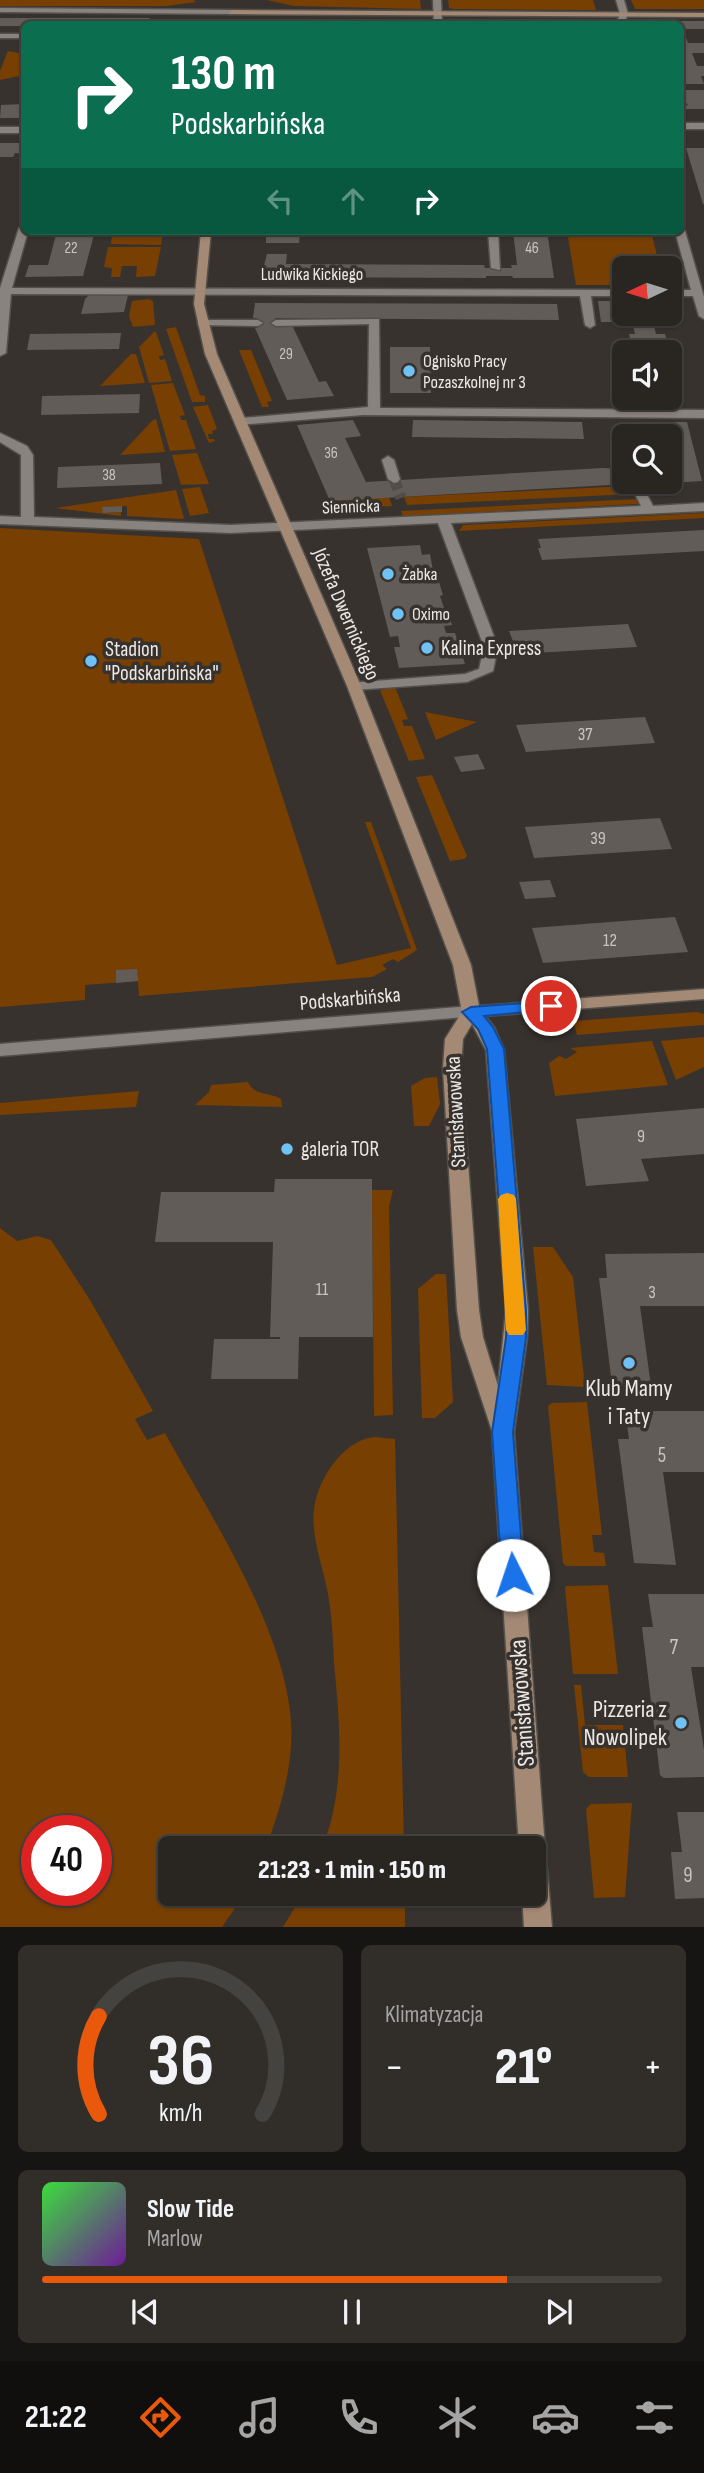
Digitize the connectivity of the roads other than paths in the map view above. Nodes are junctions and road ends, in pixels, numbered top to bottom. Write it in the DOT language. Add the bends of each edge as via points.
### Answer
graph roads {
  1 [pos="437,0"];
  2 [pos="620,0"];
  3 [pos="232,8"];
  4 [pos="0,10"];
  5 [pos="438,13"];
  6 [pos="624,15"];
  7 [pos="704,15"];
  8 [pos="231,21"];
  9 [pos="438,21"];
  10 [pos="622,21"];
  11 [pos="0,36"];
  12 [pos="21,36"];
  13 [pos="684,126"];
  14 [pos="704,126"];
  15 [pos="0,130"];
  16 [pos="21,130"];
  17 [pos="22,235"];
  18 [pos="206,235"];
  19 [pos="492,235"];
  20 [pos="681,235"];
  21 [pos="689,263"];
  22 [pos="704,263"];
  23 [pos="4,291"];
  24 [pos="200,291"];
  25 [pos="497,292"];
  26 [pos="585,293"];
  27 [pos="612,293"];
  28 [pos="682,293"];
  29 [pos="697,293"];
  30 [pos="704,317"];
  31 [pos="202,323"];
  32 [pos="258,323"];
  33 [pos="276,323"];
  34 [pos="590,325"];
  35 [pos="0,352"];
  36 [pos="374,411"];
  37 [pos="704,414"];
  38 [pos="242,422"];
  39 [pos="0,437"];
  40 [pos="388,460"];
  41 [pos="394,479"];
  42 [pos="641,494"];
  43 [pos="704,507"];
  44 [pos="649,510"];
  45 [pos="0,520"];
  46 [pos="27,520"];
  47 [pos="444,521"];
  48 [pos="288,527"];
  49 [pos="354,685"];
  50 [pos="704,993"];
  51 [pos="471,1012"];
  52 [pos="0,1050"];
  53 [pos="503,1432"];
  54 [pos="531,1836"];
  55 [pos="537,1906"];
  56 [pos="538,1927"];
  1 -- 5 [label="street"];
  2 -- 6 [label="street"];
  3 -- 4 [label="street"];
  3 -- 5 [label="street"];
  3 -- 8 [label="street"];
  5 -- 6 [label="street"];
  5 -- 9 [label="street"];
  6 -- 7 [label="street"];
  6 -- 10 [label="street"];
  11 -- 12 [label="street"];
  13 -- 14 [label="street"];
  15 -- 16 [label="street"];
  17 -- 23 [label="street"];
  18 -- 24 [label="street, Józefa Dwernickiego"];
  19 -- 25 [label="street"];
  20 -- 21 [label="street"];
  21 -- 22 [label="street"];
  21 -- 29 [label="street"];
  23 -- 24 [label="street, Ludwika Kickiego"];
  23 -- 35 [label="street"];
  24 -- 25 [label="street, Ludwika Kickiego"];
  24 -- 31 [label="street, Józefa Dwernickiego"];
  25 -- 26 [label="street, Ludwika Kickiego"];
  26 -- 27 [label="street, Ludwika Kickiego"];
  26 -- 34 [label="street"];
  28 -- 29 [label="street"];
  29 -- 30 [label="street"];
  31 -- 32 [label="street"];
  31 -- 38 [label="street, Józefa Dwernickiego"];
  33 -- 36 [label="street" via="375,321"];
  36 -- 37 [label="street"];
  36 -- 38 [label="street"];
  38 -- 48 [label="street, Józefa Dwernickiego"];
  39 -- 46 [label="street" via="27,455"];
  40 -- 41 [label="street"];
  42 -- 44 [label="street"];
  43 -- 44 [label="street, Siennicka"];
  44 -- 47 [label="street, Siennicka"];
  45 -- 46 [label="street, Siennicka"];
  46 -- 48 [label="street, Siennicka" via="156,528"];
  47 -- 48 [label="street, Siennicka"];
  47 -- 49 [label="street" via="491,647 486,671 467,678"];
  48 -- 49 [label="street, Józefa Dwernickiego"];
  49 -- 51 [label="street, Józefa Dwernickiego" via="462,965"];
  50 -- 51 [label="street, Podskarbińska"];
  51 -- 52 [label="street, Podskarbińska"];
  51 -- 53 [label="street, Stanisławowska" via="485,1027 495,1049 515,1290 516,1338"];
  51 -- 53 [label="street, Stanisławowska" via="456,1033 452,1059 468,1310 472,1338"];
  53 -- 54 [label="street, Stanisławowska"];
  55 -- 56 [label="street"];
}
